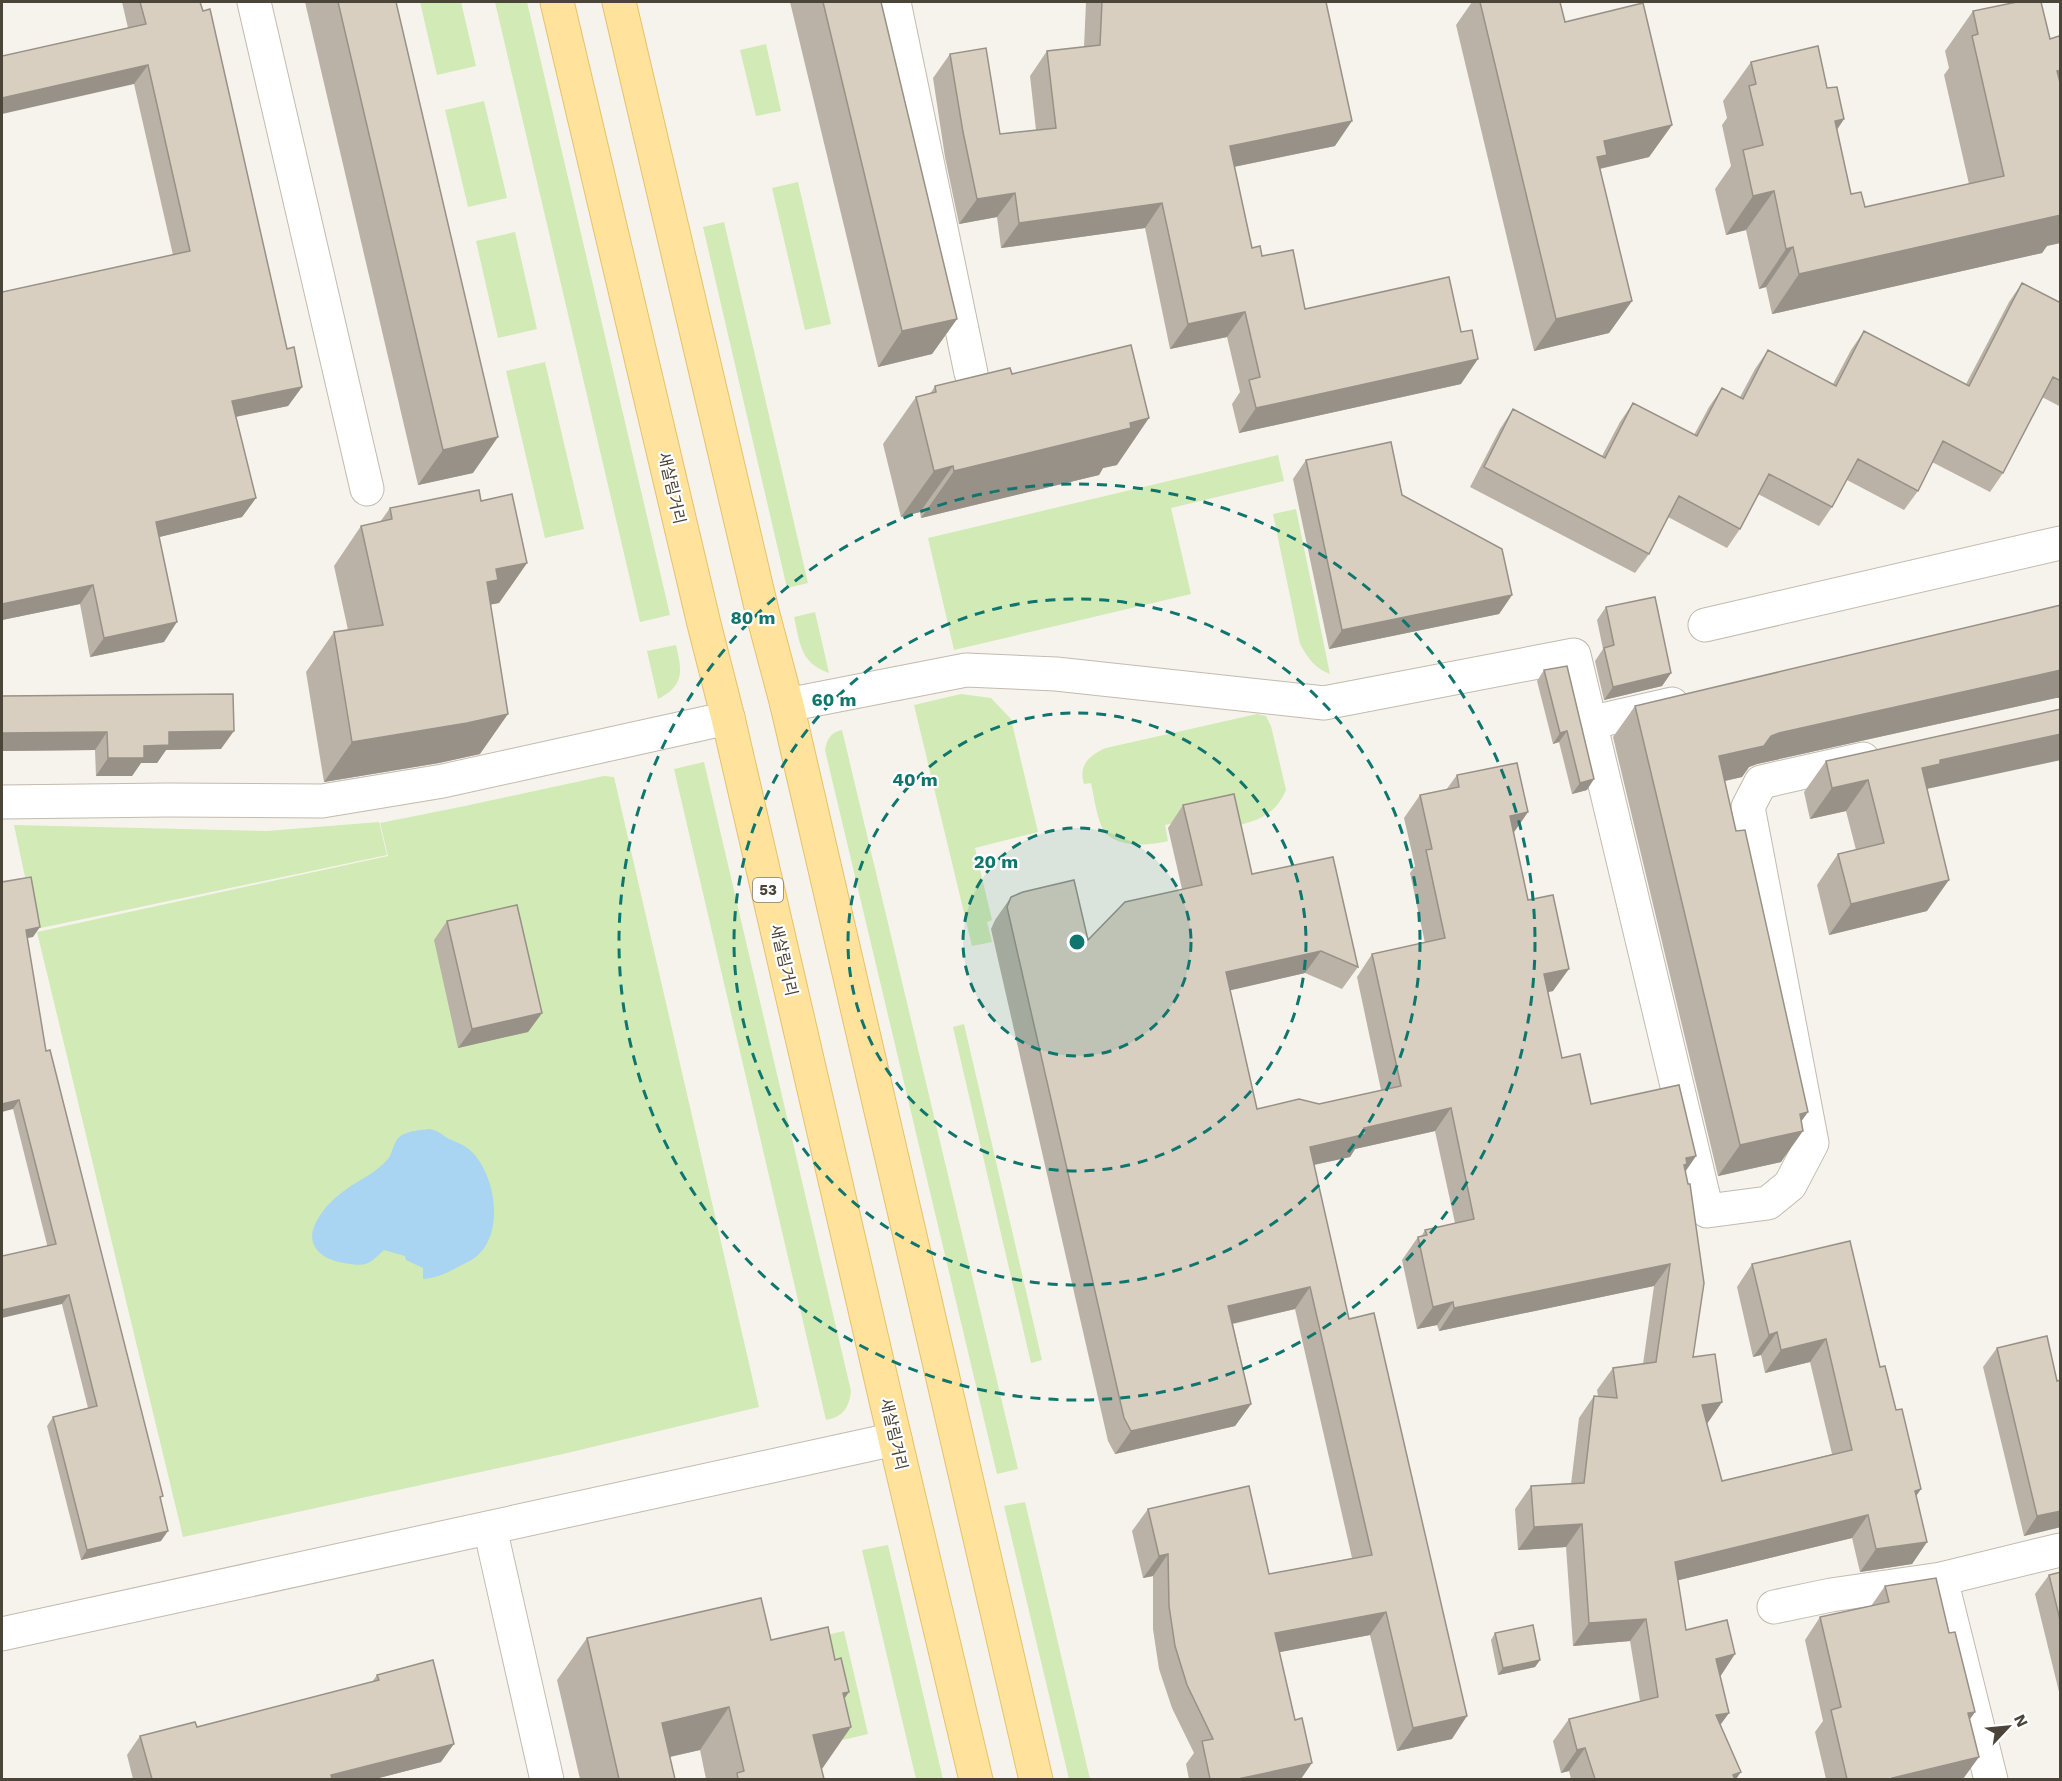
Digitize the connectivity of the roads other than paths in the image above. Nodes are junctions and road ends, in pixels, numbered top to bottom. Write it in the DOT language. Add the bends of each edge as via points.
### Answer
graph roads {
  1 [pos="254,2"];
  2 [pos="556,2"];
  3 [pos="619,2"];
  4 [pos="894,2"];
  5 [pos="971,373"];
  6 [pos="368,489"];
  7 [pos="2061,543"];
  8 [pos="1705,625"];
  9 [pos="1704,696"];
  10 [pos="787,705"];
  11 [pos="728,718"];
  12 [pos="1589,723"];
  13 [pos="1887,754"];
  14 [pos="2,802"];
  15 [pos="895,1440"];
  16 [pos="490,1528"];
  17 [pos="2061,1550"];
  18 [pos="1941,1579"];
  19 [pos="1774,1607"];
  20 [pos="2,1634"];
  21 [pos="547,1779"];
  22 [pos="976,1779"];
  23 [pos="1036,1779"];
  24 [pos="1990,1779"];
  1 -- 6 [label="street"];
  2 -- 11 [label="main road, 새살림거리 / 53"];
  3 -- 10 [label="main road"];
  4 -- 5 [label="street"];
  7 -- 8 [label="street"];
  9 -- 12 [label="street"];
  10 -- 12 [label="street" via="966,670 1056,674 1324,703 1574,655"];
  10 -- 23 [label="main road"];
  11 -- 14 [label="street" via="444,781 322,801"];
  11 -- 15 [label="main road, 새살림거리 / 53"];
  12 -- 13 [label="street" via="1707,1211 1767,1203 1790,1185 1812,1143 1748,807 1761,782"];
  15 -- 16 [label="street"];
  15 -- 22 [label="main road, 새살림거리 / 53"];
  16 -- 20 [label="street"];
  16 -- 21 [label="street"];
  17 -- 18 [label="street"];
  18 -- 19 [label="street" via="1831,1594"];
  18 -- 24 [label="street"];
}
